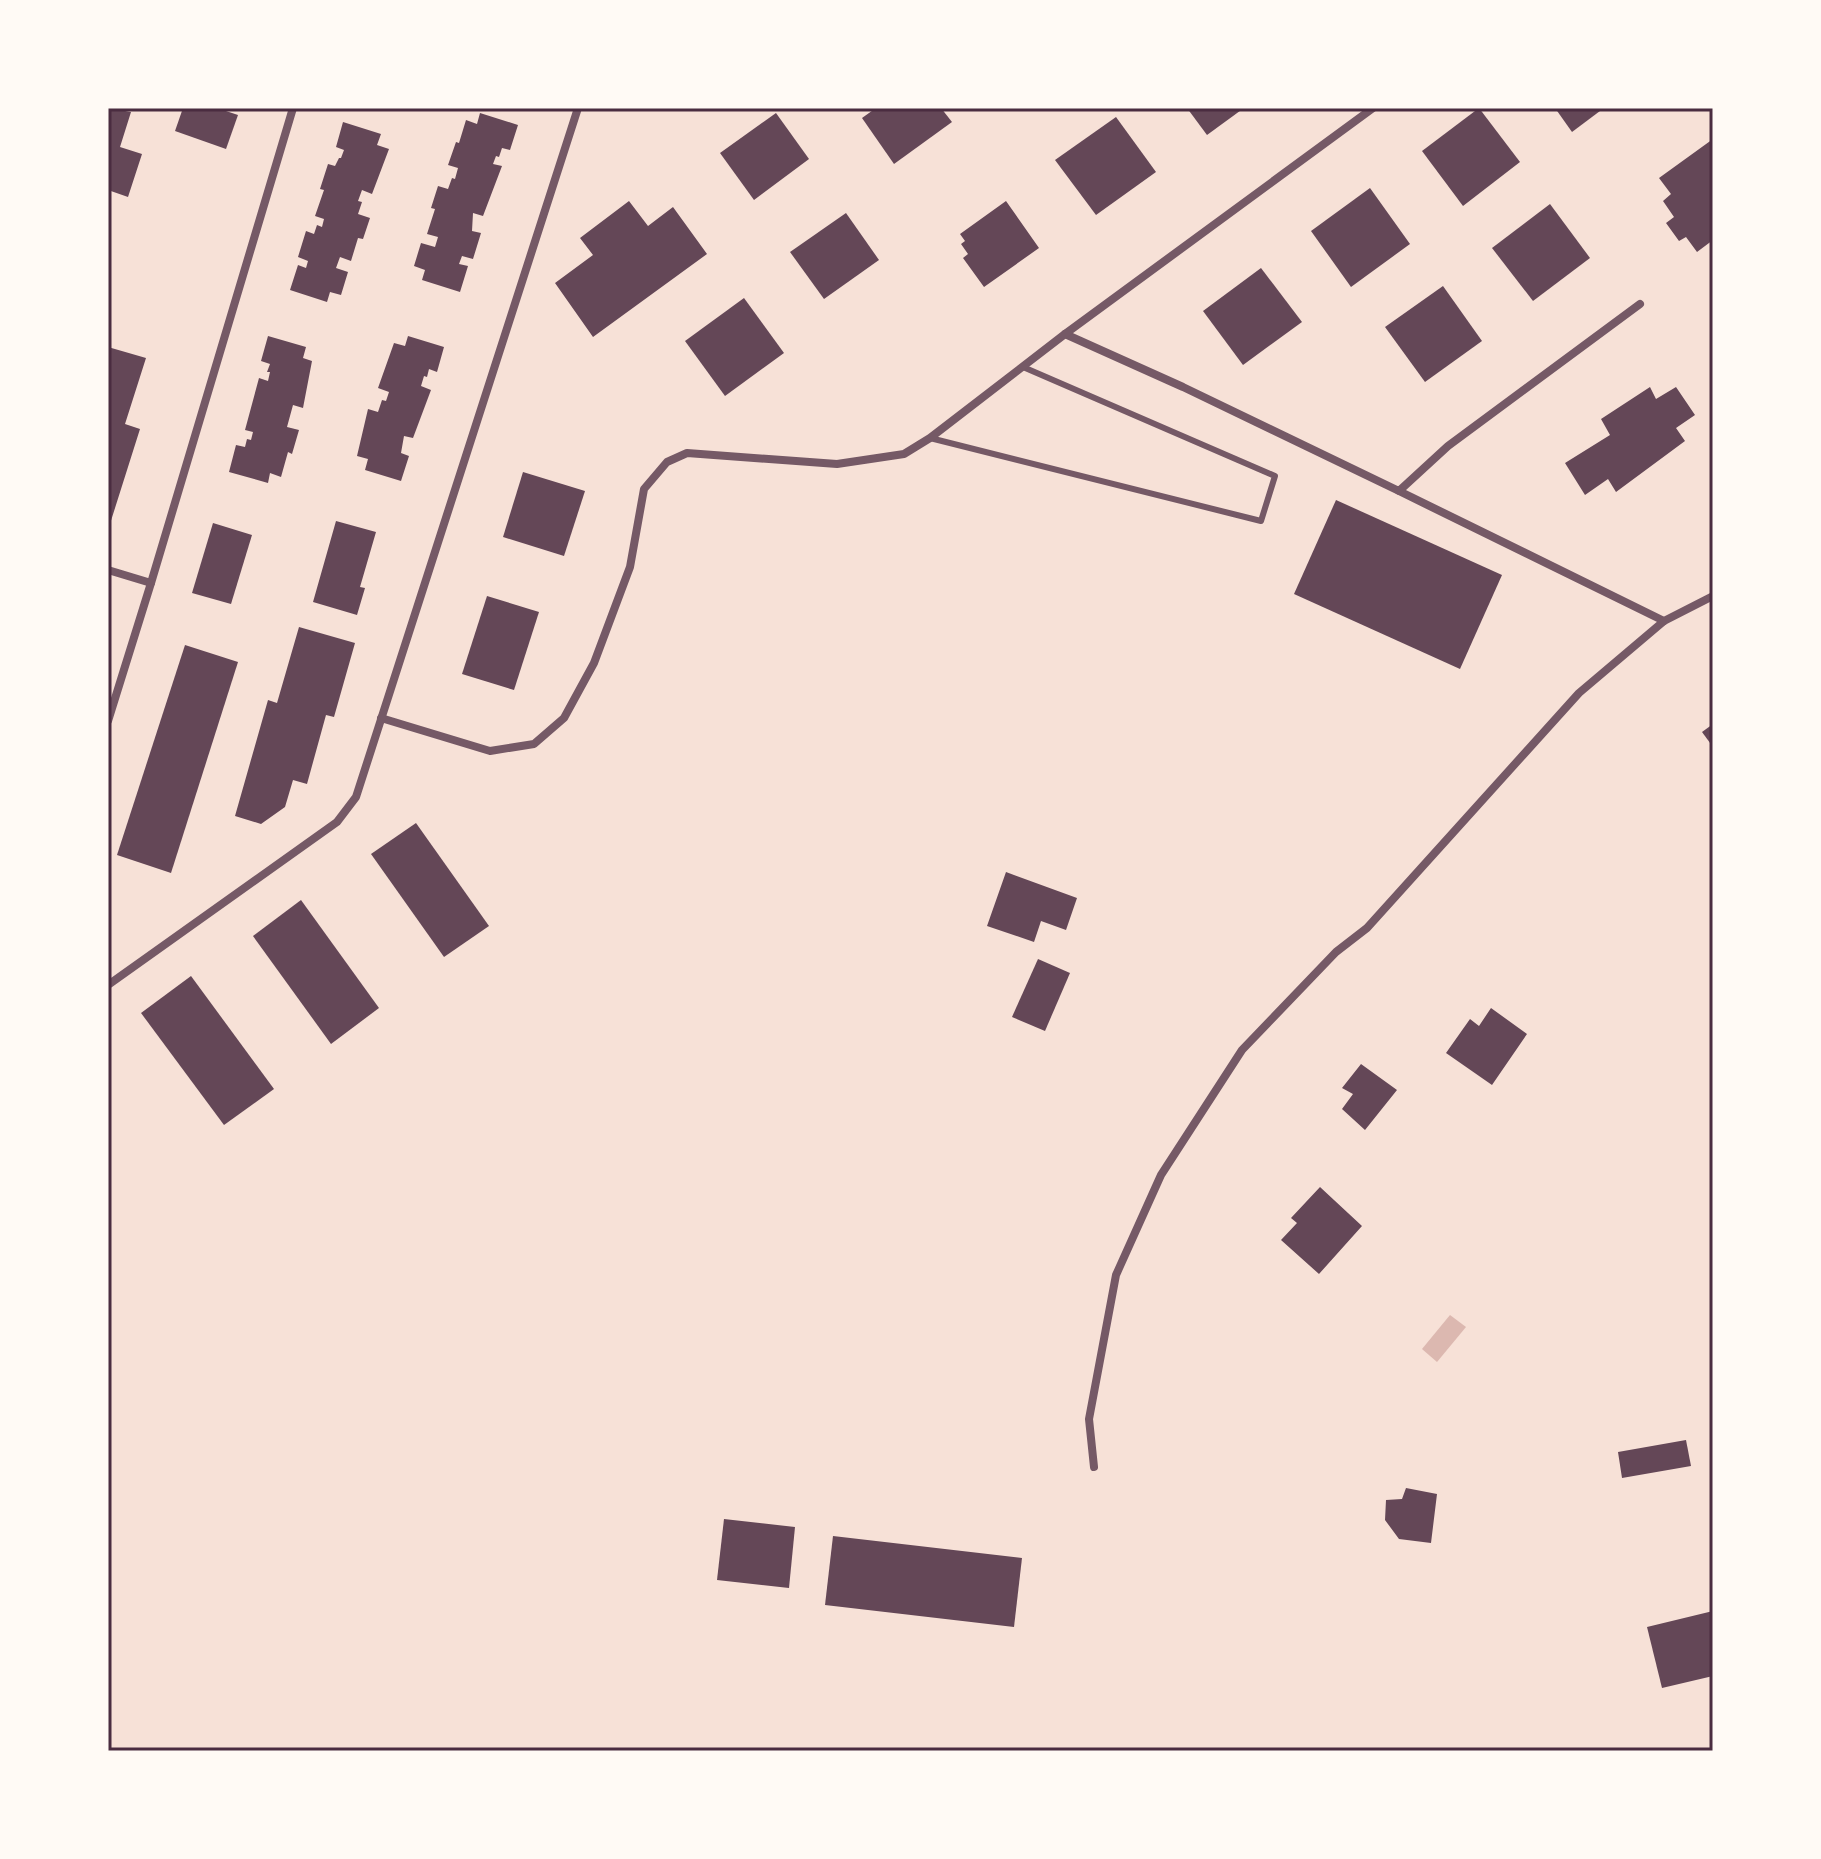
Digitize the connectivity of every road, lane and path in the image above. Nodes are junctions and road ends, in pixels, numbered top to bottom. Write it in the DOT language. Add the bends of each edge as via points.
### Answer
graph roads {
  1 [pos="293,108"];
  2 [pos="578,108"];
  3 [pos="1373,108"];
  4 [pos="1640,304"];
  5 [pos="1065,334"];
  6 [pos="1023,367"];
  7 [pos="930,438"];
  8 [pos="1399,491"];
  9 [pos="108,570"];
  10 [pos="151,583"];
  11 [pos="1713,596"];
  12 [pos="1664,621"];
  13 [pos="381,718"];
  14 [pos="108,721"];
  15 [pos="108,985"];
  16 [pos="1094,1467"];
  1 -- 10 [label="street"];
  2 -- 13 [label="street"];
  3 -- 5 [label="street"];
  4 -- 8 [label="street" via="1448,446"];
  5 -- 6 [label="street"];
  5 -- 8 [label="street"];
  6 -- 7 [label="street"];
  6 -- 7 [label="lane" via="1275,476 1261,521"];
  7 -- 13 [label="street" via="904,454 837,464 705,453 687,453 667,462 644,489 630,567 594,663 564,718 534,744 490,751"];
  8 -- 12 [label="street"];
  9 -- 10 [label="street"];
  10 -- 14 [label="street"];
  11 -- 12 [label="street"];
  12 -- 16 [label="street" via="1579,693 1367,928 1336,952 1242,1050 1161,1175 1116,1275 1089,1419"];
  13 -- 15 [label="street" via="356,797 337,822"];
}
